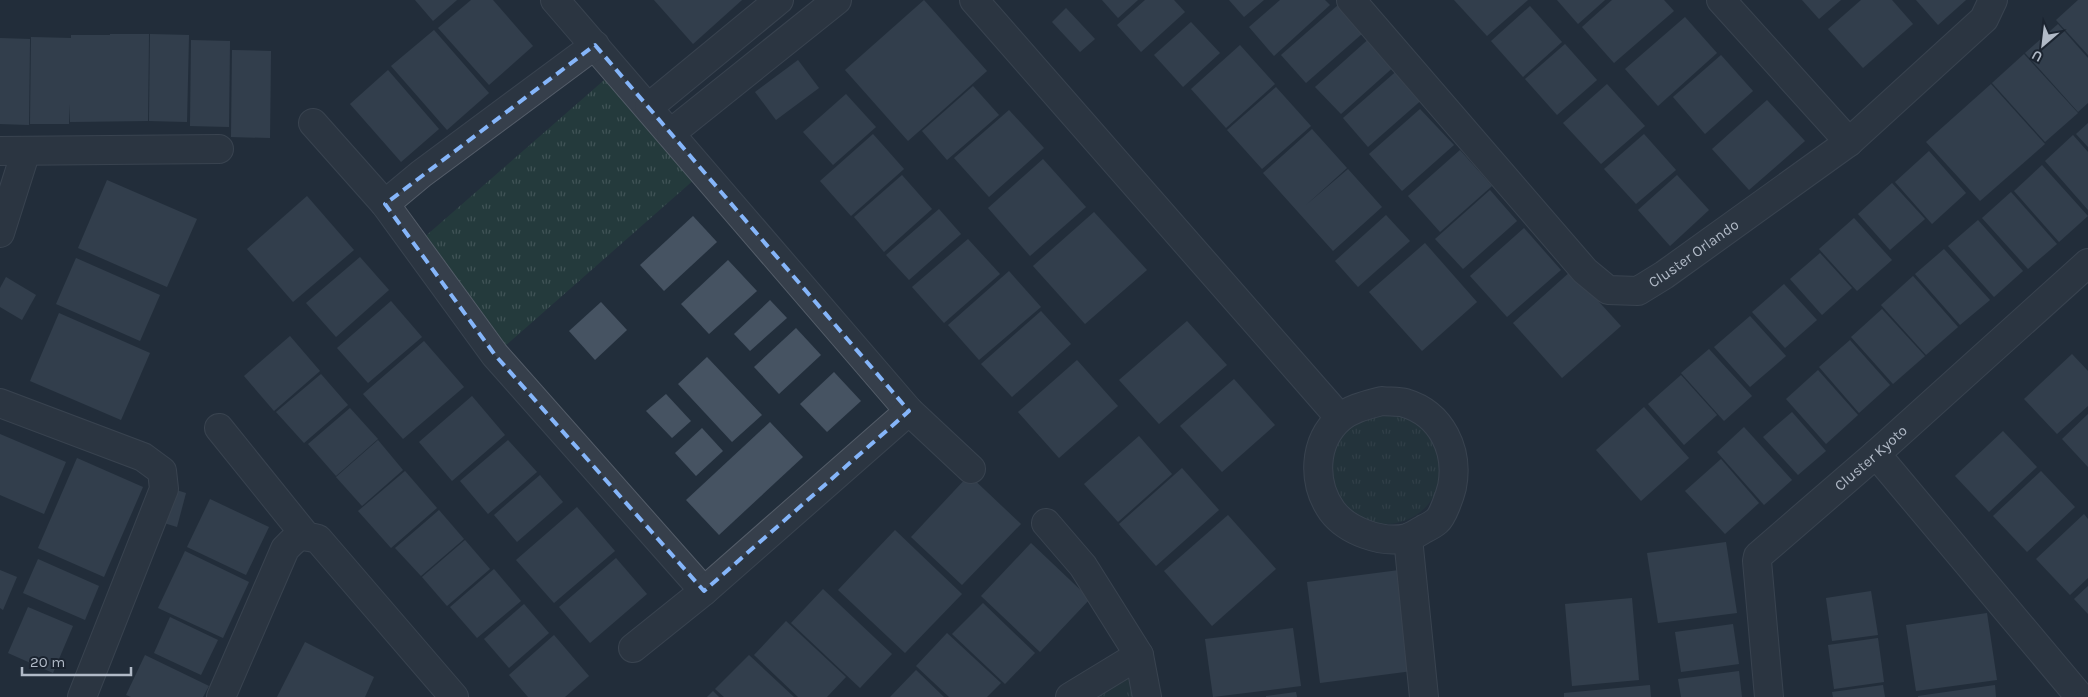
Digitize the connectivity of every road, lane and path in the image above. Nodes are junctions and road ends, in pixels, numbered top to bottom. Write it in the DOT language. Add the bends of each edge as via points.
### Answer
graph roads {
  1 [pos="555,0"];
  2 [pos="779,0"];
  3 [pos="837,0"];
  4 [pos="974,0"];
  5 [pos="1351,0"];
  6 [pos="1721,0"];
  7 [pos="1993,0"];
  8 [pos="595,45"];
  9 [pos="650,107"];
  10 [pos="313,123"];
  11 [pos="671,133"];
  12 [pos="1849,142"];
  13 [pos="219,149"];
  14 [pos="13,151"];
  15 [pos="385,204"];
  16 [pos="0,233"];
  17 [pos="2084,273"];
  18 [pos="0,403"];
  19 [pos="909,411"];
  20 [pos="1340,418"];
  21 [pos="219,428"];
  22 [pos="1876,454"];
  23 [pos="971,470"];
  24 [pos="1046,524"];
  25 [pos="306,536"];
  26 [pos="1408,538"];
  27 [pos="704,592"];
  28 [pos="633,648"];
  29 [pos="1139,655"];
  30 [pos="2050,662"];
  31 [pos="82,697"];
  32 [pos="221,697"];
  33 [pos="454,697"];
  34 [pos="1070,697"];
  35 [pos="1147,697"];
  36 [pos="1424,697"];
  37 [pos="1769,697"];
  38 [pos="2052,697"];
  39 [pos="2080,697"];
  1 -- 8 [label="street"];
  2 -- 9 [label="street"];
  3 -- 11 [label="street"];
  4 -- 20 [label="street"];
  5 -- 12 [label="street, Cluster Orlando" via="1585,271 1608,290 1638,291"];
  6 -- 12 [label="street"];
  7 -- 12 [label="street, Cluster Orlando" via="1984,19"];
  8 -- 9 [label="street"];
  8 -- 15 [label="street"];
  9 -- 11 [label="street"];
  10 -- 15 [label="street"];
  11 -- 19 [label="street"];
  13 -- 14 [label="street"];
  14 -- 16 [label="street"];
  15 -- 27 [label="street" via="495,355"];
  17 -- 22 [label="street, Cluster Kyoto"];
  18 -- 31 [label="street" via="143,457 162,471 164,489"];
  19 -- 23 [label="street"];
  19 -- 27 [label="street"];
  20 -- 26 [label="street" via="1327,436 1319,456 1318,479 1325,500 1338,518 1356,531 1378,538"];
  20 -- 26 [label="street" via="1360,406 1382,401 1404,404 1425,413 1442,429 1452,450 1455,472 1450,494 1438,521"];
  21 -- 25 [label="street"];
  22 -- 30 [label="street"];
  22 -- 37 [label="street, Cluster Kyoto" via="1757,558"];
  24 -- 29 [label="street" via="1082,566"];
  25 -- 32 [label="street" via="296,538 285,549"];
  25 -- 33 [label="street" via="318,539"];
  26 -- 36 [label="street"];
  27 -- 28 [label="street"];
  29 -- 34 [label="street"];
  29 -- 35 [label="street"];
  30 -- 38 [label="street"];
  30 -- 39 [label="street"];
}
